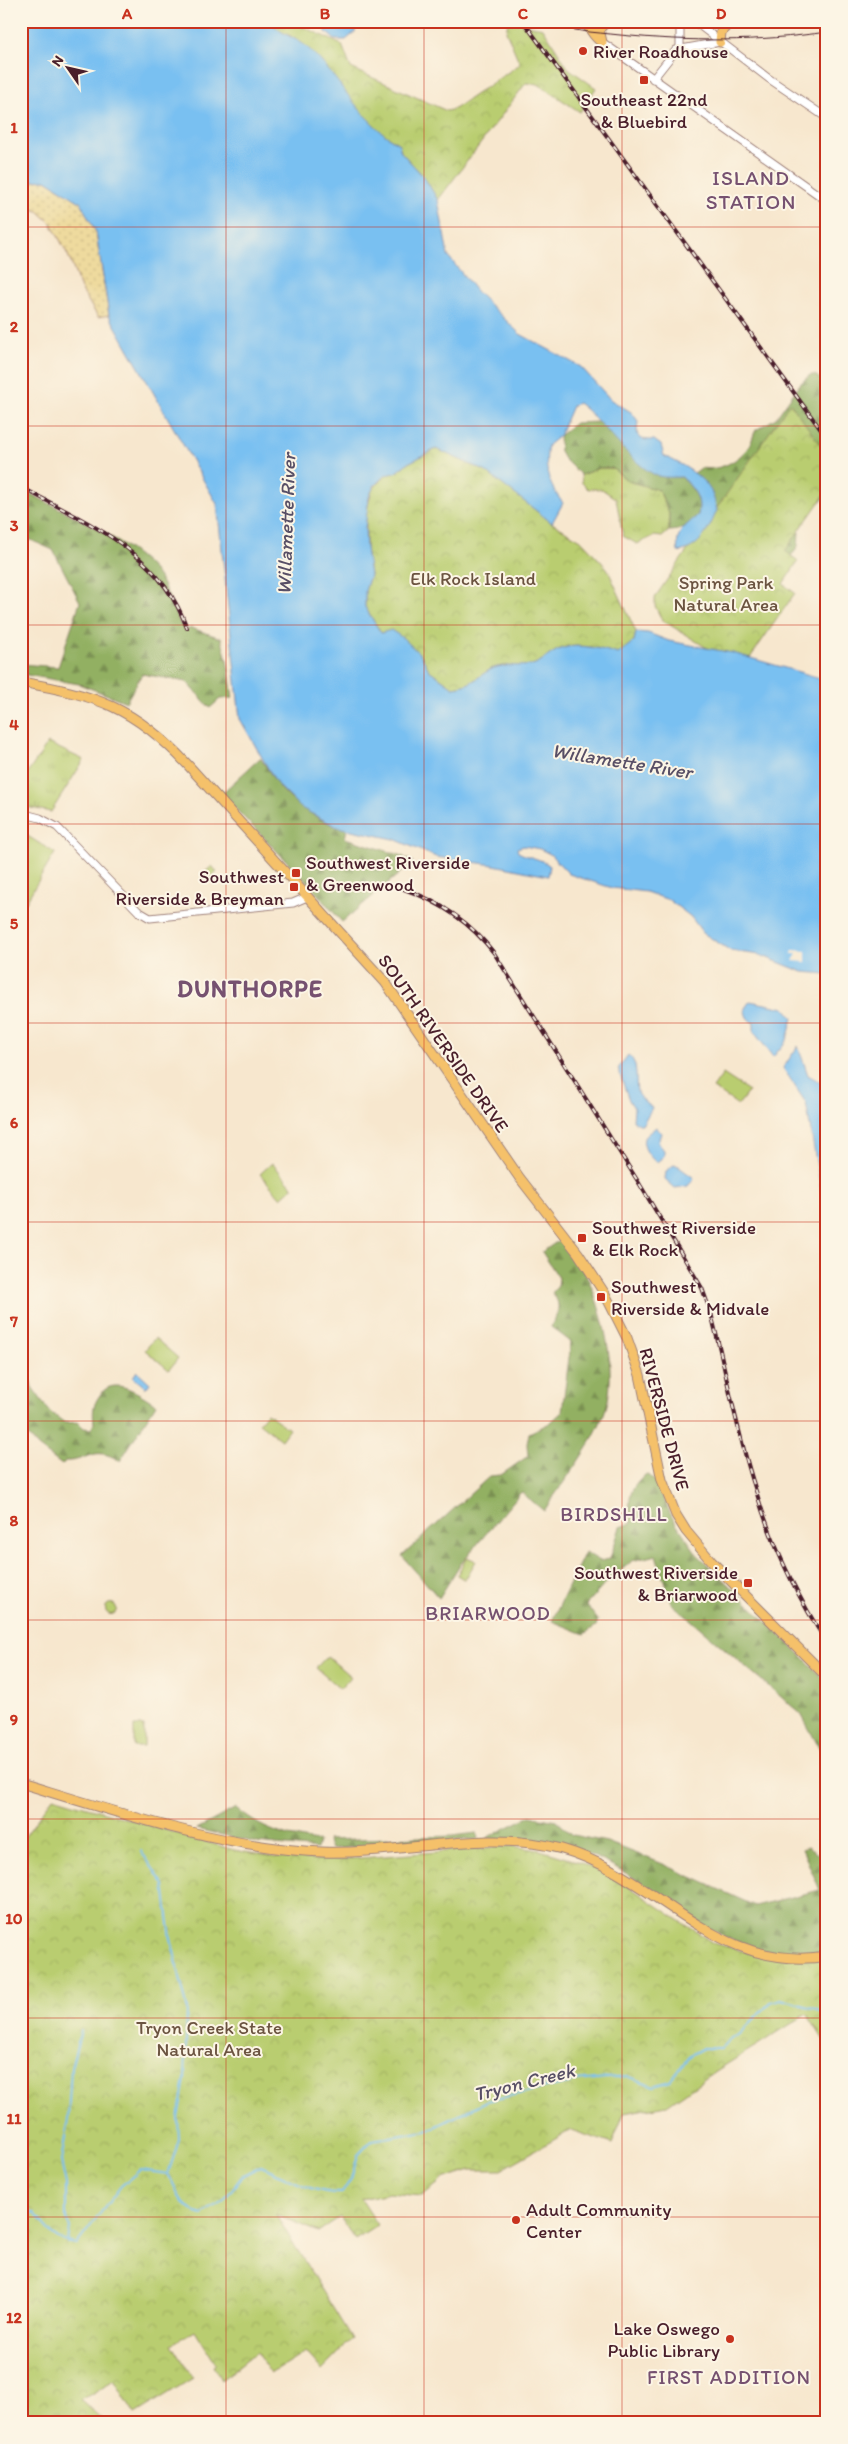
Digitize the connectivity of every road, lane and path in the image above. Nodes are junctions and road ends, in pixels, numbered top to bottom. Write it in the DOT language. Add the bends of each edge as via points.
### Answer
graph roads {
  1 [pos="582,21"];
  2 [pos="607,21"];
  3 [pos="656,21"];
  4 [pos="737,21"];
  5 [pos="695,22"];
  6 [pos="730,22"];
  7 [pos="680,23"];
  8 [pos="602,42"];
  9 [pos="720,42"];
  10 [pos="680,47"];
  11 [pos="653,79"];
  12 [pos="827,118"];
  13 [pos="827,201"];
  14 [pos="21,682"];
  15 [pos="21,813"];
  16 [pos="307,897"];
  17 [pos="499,1149"];
  18 [pos="827,1677"];
  19 [pos="21,1783"];
  20 [pos="827,1956"];
  1 -- 8 [label="main road"];
  2 -- 8 [label="main road" via="599,30"];
  3 -- 7 [label="main road"];
  4 -- 6 [label="main road"];
  5 -- 6 [label="main road"];
  5 -- 7 [label="main road"];
  5 -- 9 [label="street"];
  6 -- 9 [label="main road" via="721,32"];
  7 -- 10 [label="street"];
  8 -- 11 [label="street"];
  9 -- 10 [label="street"];
  9 -- 12 [label="street"];
  10 -- 11 [label="street"];
  11 -- 13 [label="street"];
  14 -- 16 [label="main road, SOUTH RIVERSIDE DRIVE" via="93,697 146,725 168,744"];
  15 -- 16 [label="street" via="58,827 132,906 150,918 293,904"];
  16 -- 17 [label="main road, SOUTH RIVERSIDE DRIVE" via="385,982"];
  17 -- 18 [label="main road, RIVERSIDE DRIVE" via="585,1263 619,1321 640,1375 662,1480 686,1531 712,1562"];
  19 -- 20 [label="main road" via="184,1829 273,1849 359,1851 498,1841 552,1846 615,1871 714,1936 738,1947 794,1958"];
}
